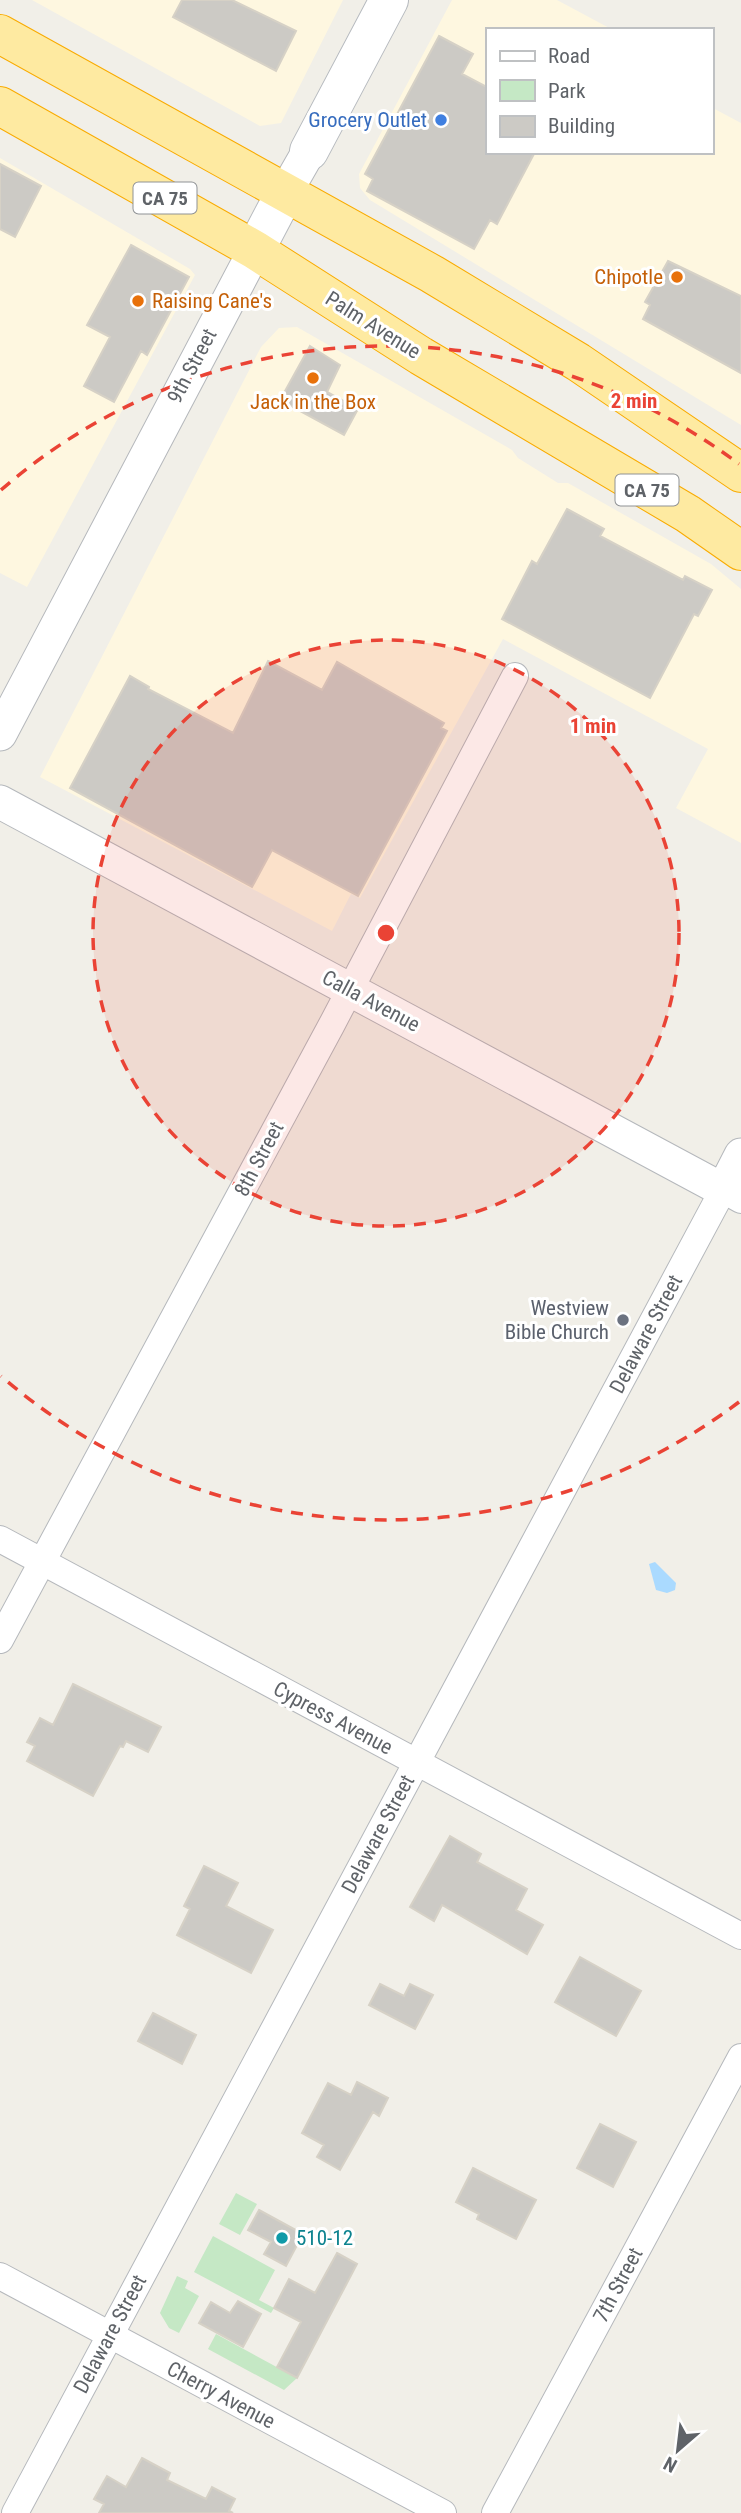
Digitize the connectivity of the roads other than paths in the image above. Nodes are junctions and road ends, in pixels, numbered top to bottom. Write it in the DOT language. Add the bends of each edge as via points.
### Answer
graph roads {
  1 [pos="389,0"];
  2 [pos="0,34"];
  3 [pos="0,106"];
  4 [pos="309,151"];
  5 [pos="285,193"];
  6 [pos="255,250"];
  7 [pos="578,362"];
  8 [pos="741,442"];
  9 [pos="741,473"];
  10 [pos="741,551"];
  11 [pos="515,676"];
  12 [pos="0,734"];
  13 [pos="0,802"];
  14 [pos="350,990"];
  15 [pos="741,1155"];
  16 [pos="732,1195"];
  17 [pos="0,1539"];
  18 [pos="42,1562"];
  19 [pos="0,1640"];
  20 [pos="416,1762"];
  21 [pos="741,1936"];
  22 [pos="741,2057"];
  23 [pos="0,2276"];
  24 [pos="109,2335"];
  25 [pos="15,2513"];
  26 [pos="443,2513"];
  27 [pos="495,2513"];
  1 -- 4 [label="main road, 9th Street"];
  2 -- 5 [label="highway"];
  3 -- 6 [label="highway, Palm Avenue / CA 75"];
  4 -- 5 [label="street, 9th Street"];
  5 -- 6 [label="main road, 9th Street"];
  5 -- 7 [label="highway"];
  6 -- 10 [label="highway, Palm Avenue / CA 75" via="421,356 688,514"];
  6 -- 12 [label="street, 9th Street"];
  7 -- 8 [label="highway" via="689,408"];
  7 -- 9 [label="highway"];
  11 -- 14 [label="street, 8th Street"];
  13 -- 14 [label="street, Calla Avenue"];
  14 -- 16 [label="street, Calla Avenue"];
  14 -- 18 [label="street, 8th Street"];
  15 -- 16 [label="street, Delaware Street"];
  16 -- 20 [label="street, Delaware Street"];
  17 -- 18 [label="street, Cypress Avenue"];
  18 -- 19 [label="street, 8th Street"];
  18 -- 20 [label="street, Cypress Avenue"];
  20 -- 21 [label="street, Cypress Avenue"];
  20 -- 24 [label="street, Delaware Street"];
  22 -- 27 [label="street, 7th Street"];
  23 -- 24 [label="street, Cherry Avenue"];
  24 -- 25 [label="street, Delaware Street"];
  24 -- 26 [label="street, Cherry Avenue"];
}
